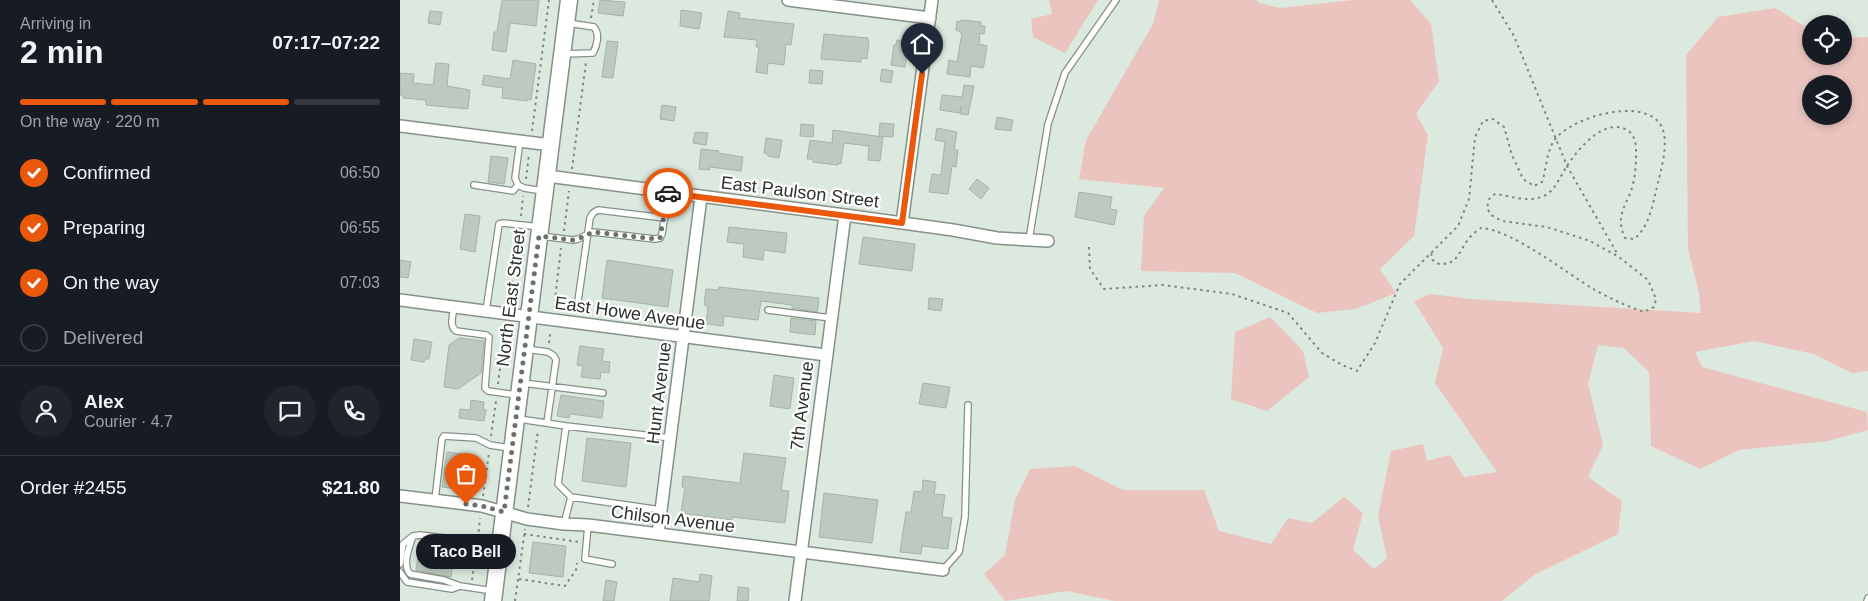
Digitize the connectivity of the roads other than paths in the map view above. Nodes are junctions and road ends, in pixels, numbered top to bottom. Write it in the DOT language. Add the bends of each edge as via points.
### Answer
graph roads {
  1 [pos="569,0"];
  2 [pos="788,0"];
  3 [pos="932,0"];
  4 [pos="1116,0"];
  5 [pos="930,18"];
  6 [pos="566,22"];
  7 [pos="562,54"];
  8 [pos="400,126"];
  9 [pos="525,142"];
  10 [pos="551,145"];
  11 [pos="546,184"];
  12 [pos="474,185"];
  13 [pos="521,187"];
  14 [pos="668,193"];
  15 [pos="701,197"];
  16 [pos="845,215"];
  17 [pos="664,218"];
  18 [pos="902,223"];
  19 [pos="540,231"];
  20 [pos="588,234"];
  21 [pos="1029,240"];
  22 [pos="1048,241"];
  23 [pos="400,300"];
  24 [pos="578,301"];
  25 [pos="454,307"];
  26 [pos="768,310"];
  27 [pos="486,311"];
  28 [pos="529,317"];
  29 [pos="831,318"];
  30 [pos="683,338"];
  31 [pos="525,349"];
  32 [pos="826,355"];
  33 [pos="552,386"];
  34 [pos="520,389"];
  35 [pos="604,393"];
  36 [pos="968,405"];
  37 [pos="517,419"];
  38 [pos="547,424"];
  39 [pos="566,426"];
  40 [pos="671,438"];
  41 [pos="513,448"];
  42 [pos="400,496"];
  43 [pos="571,497"];
  44 [pos="435,500"];
  45 [pos="661,510"];
  46 [pos="504,512"];
  47 [pos="564,524"];
  48 [pos="588,525"];
  49 [pos="658,534"];
  50 [pos="413,536"];
  51 [pos="499,549"];
  52 [pos="801,553"];
  53 [pos="400,564"];
  54 [pos="612,564"];
  55 [pos="943,570"];
  56 [pos="400,572"];
  57 [pos="460,586"];
  58 [pos="493,596"];
  59 [pos="794,601"];
  1 -- 6 [label="main road, North East Street"];
  2 -- 5 [label="street"];
  3 -- 5 [label="street"];
  4 -- 21 [label="lane" via="1065,73 1048,124"];
  5 -- 18 [label="street"];
  6 -- 7 [label="main road, North East Street"];
  6 -- 7 [label="lane" via="594,27 597,36 593,53"];
  7 -- 10 [label="main road, North East Street"];
  8 -- 9 [label="street"];
  9 -- 10 [label="street"];
  9 -- 13 [label="lane" via="515,178"];
  10 -- 11 [label="main road, North East Street"];
  11 -- 13 [label="lane"];
  11 -- 14 [label="street, East Paulson Street" via="570,180"];
  11 -- 19 [label="main road, North East Street"];
  12 -- 13 [label="lane" via="513,190"];
  14 -- 15 [label="street, East Paulson Street"];
  14 -- 17 [label="lane"];
  15 -- 16 [label="street, East Paulson Street"];
  15 -- 30 [label="street, Hunt Avenue"];
  16 -- 18 [label="street, East Paulson Street"];
  16 -- 29 [label="street, 7th Avenue"];
  17 -- 20 [label="lane" via="660,238"];
  17 -- 20 [label="lane" via="598,210 590,218"];
  18 -- 21 [label="street, East Paulson Street"];
  19 -- 20 [label="lane" via="578,239"];
  19 -- 27 [label="lane" via="520,225 499,224"];
  19 -- 28 [label="main road, North East Street"];
  20 -- 24 [label="lane"];
  21 -- 22 [label="street, East Paulson Street"];
  23 -- 25 [label="street, East Howe Avenue"];
  25 -- 27 [label="street, East Howe Avenue"];
  25 -- 34 [label="lane" via="453,329 489,337 485,388 497,392"];
  26 -- 29 [label="lane"];
  27 -- 28 [label="street, East Howe Avenue"];
  28 -- 30 [label="street, East Howe Avenue"];
  28 -- 31 [label="main road, North East Street"];
  29 -- 32 [label="street, 7th Avenue"];
  30 -- 32 [label="street, East Howe Avenue"];
  30 -- 40 [label="street, Hunt Avenue"];
  31 -- 33 [label="lane" via="554,356"];
  31 -- 34 [label="main road, North East Street"];
  32 -- 52 [label="street, 7th Avenue"];
  33 -- 34 [label="lane"];
  33 -- 35 [label="lane"];
  33 -- 38 [label="lane"];
  34 -- 37 [label="main road, North East Street"];
  36 -- 55 [label="lane" via="965,518 959,552"];
  37 -- 38 [label="lane"];
  37 -- 41 [label="main road, North East Street"];
  38 -- 39 [label="lane"];
  39 -- 40 [label="lane"];
  39 -- 43 [label="lane" via="558,484"];
  40 -- 45 [label="street, Hunt Avenue"];
  41 -- 44 [label="lane" via="490,445 476,438 444,436"];
  41 -- 46 [label="main road, North East Street"];
  42 -- 44 [label="street, Chilson Avenue"];
  43 -- 45 [label="lane"];
  43 -- 47 [label="lane"];
  44 -- 46 [label="street, Chilson Avenue"];
  45 -- 49 [label="street, Hunt Avenue"];
  46 -- 47 [label="street, Chilson Avenue"];
  46 -- 51 [label="main road, North East Street"];
  47 -- 48 [label="street, Chilson Avenue"];
  48 -- 49 [label="street, Chilson Avenue"];
  48 -- 54 [label="lane" via="585,559"];
  49 -- 52 [label="street, Chilson Avenue"];
  50 -- 51 [label="lane" via="461,540"];
  50 -- 53 [label="lane" via="403,544"];
  50 -- 57 [label="lane" via="407,571"];
  51 -- 58 [label="main road, North East Street"];
  52 -- 55 [label="street, Chilson Avenue"];
  52 -- 59 [label="street, 7th Avenue"];
  56 -- 57 [label="lane" via="412,584 452,589"];
  57 -- 58 [label="lane" via="472,587"];
}
